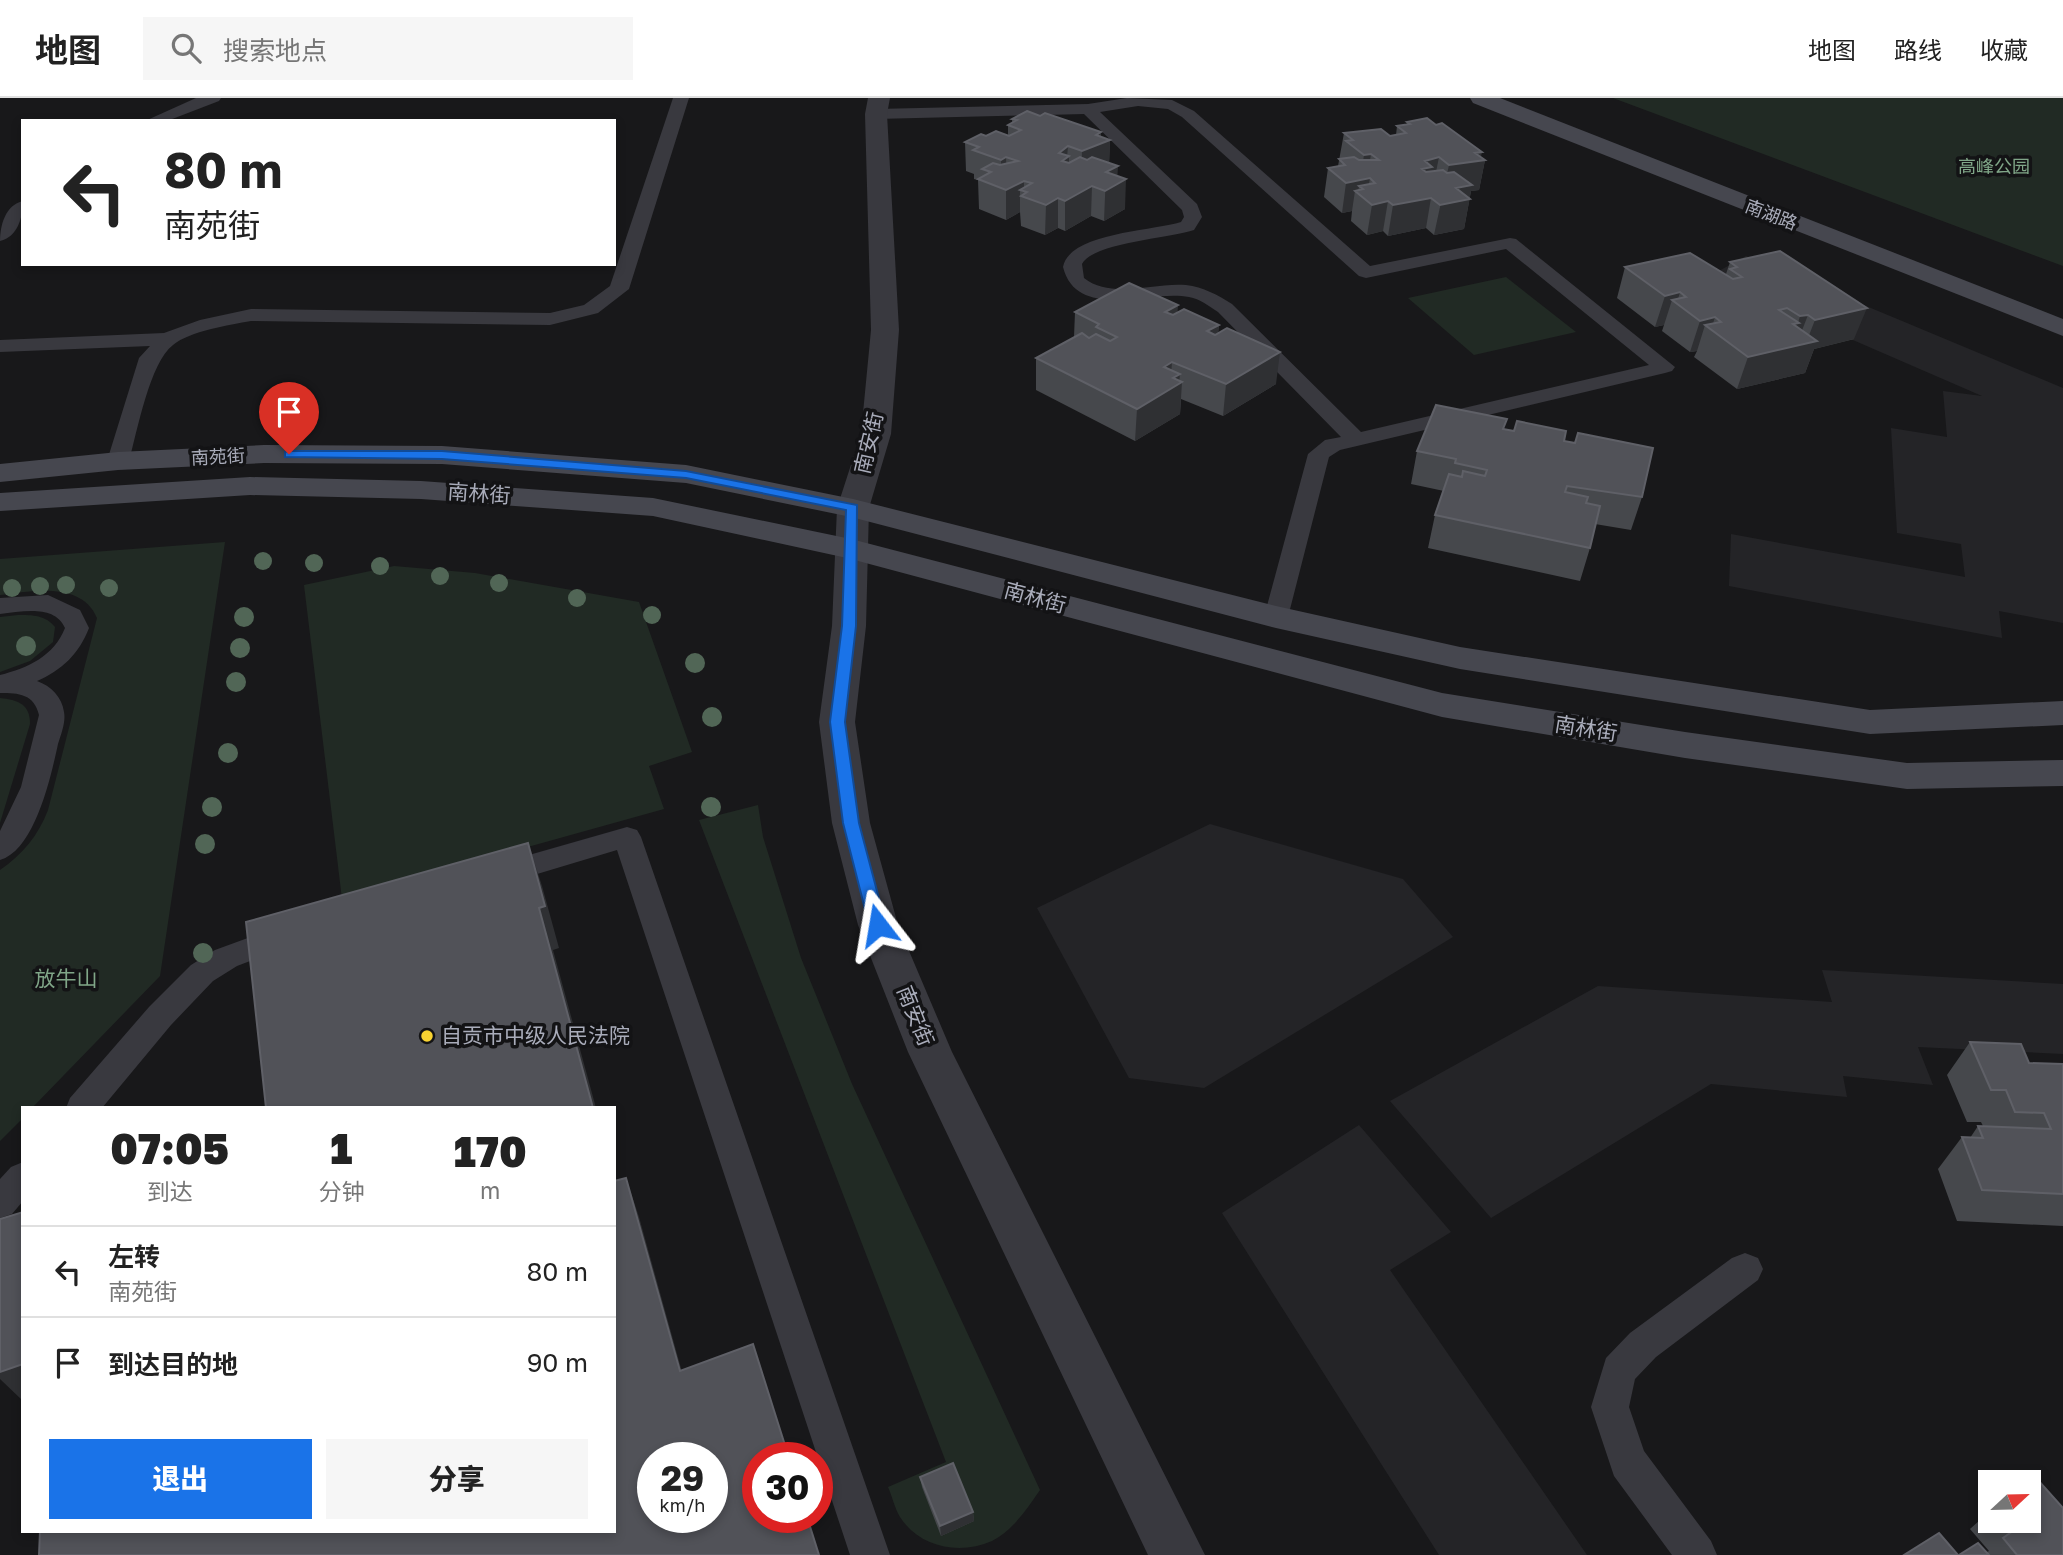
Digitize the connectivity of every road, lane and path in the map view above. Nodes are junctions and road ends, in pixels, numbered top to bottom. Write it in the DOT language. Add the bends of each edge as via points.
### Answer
graph roads {
  1 [pos="214,98"];
  2 [pos="681,98"];
  3 [pos="1481,98"];
  4 [pos="1539,98"];
  5 [pos="877,106"];
  6 [pos="1088,109"];
  7 [pos="158,119"];
  8 [pos="21,209"];
  9 [pos="1847,218"];
  10 [pos="0,236"];
  11 [pos="2063,328"];
  12 [pos="167,339"];
  13 [pos="0,346"];
  14 [pos="1356,439"];
  15 [pos="118,461"];
  16 [pos="0,473"];
  17 [pos="0,502"];
  18 [pos="852,528"];
  19 [pos="0,606"];
  20 [pos="1276,617"];
  21 [pos="75,635"];
  22 [pos="0,684"];
  23 [pos="2063,713"];
  24 [pos="52,716"];
  25 [pos="2063,773"];
  26 [pos="0,850"];
  27 [pos="468,883"];
  28 [pos="310,929"];
  29 [pos="84,1106"];
  30 [pos="21,1179"];
  31 [pos="0,1203"];
  32 [pos="1745,1269"];
  33 [pos="870,1555"];
  34 [pos="1177,1555"];
  35 [pos="1697,1555"];
  1 -- 7 [label="lane"];
  2 -- 12 [label="lane" via="619,289 591,309 550,318 251,315"];
  3 -- 11 [label="main road, 南湖路"];
  4 -- 9 [label="main road, 南湖路"];
  5 -- 6 [label="lane"];
  5 -- 18 [label="street, 南安街" via="885,330 876,434"];
  6 -- 14 [label="lane" via="1191,208 1193,217 1188,226 1170,233 1081,253 1073,261 1075,277 1084,286 1106,294 1184,290 1214,300"];
  6 -- 14 [label="lane" via="1154,102 1188,114 1366,272 1510,243 1665,367"];
  8 -- 10 [label="lane"];
  12 -- 13 [label="lane"];
  12 -- 15 [label="lane" via="149,358"];
  14 -- 20 [label="lane" via="1320,454"];
  15 -- 16 [label="main road, 南苑街"];
  15 -- 18 [label="main road, 南苑街" via="264,454 442,455 686,474"];
  17 -- 18 [label="main road, 南林街" via="250,486 421,490"];
  18 -- 20 [label="main road, 南林街"];
  18 -- 25 [label="main road, 南林街" via="1442,705 1907,776"];
  18 -- 34 [label="street, 南安街" via="849,626 837,722 851,823 878,925 930,1052"];
  19 -- 21 [label="lane" via="37,602 58,606 71,614"];
  20 -- 23 [label="main road, 南林街" via="1460,658 1870,722"];
  21 -- 22 [label="lane" via="55,660"];
  21 -- 24 [label="lane"];
  22 -- 24 [label="lane" via="40,692 50,702"];
  24 -- 26 [label="lane" via="25,816"];
  27 -- 33 [label="lane" via="627,837"];
  28 -- 29 [label="lane" via="257,944 202,973"];
  30 -- 31 [label="lane"];
  32 -- 35 [label="lane" via="1643,1345 1619,1370 1611,1407 1628,1462"];
}
